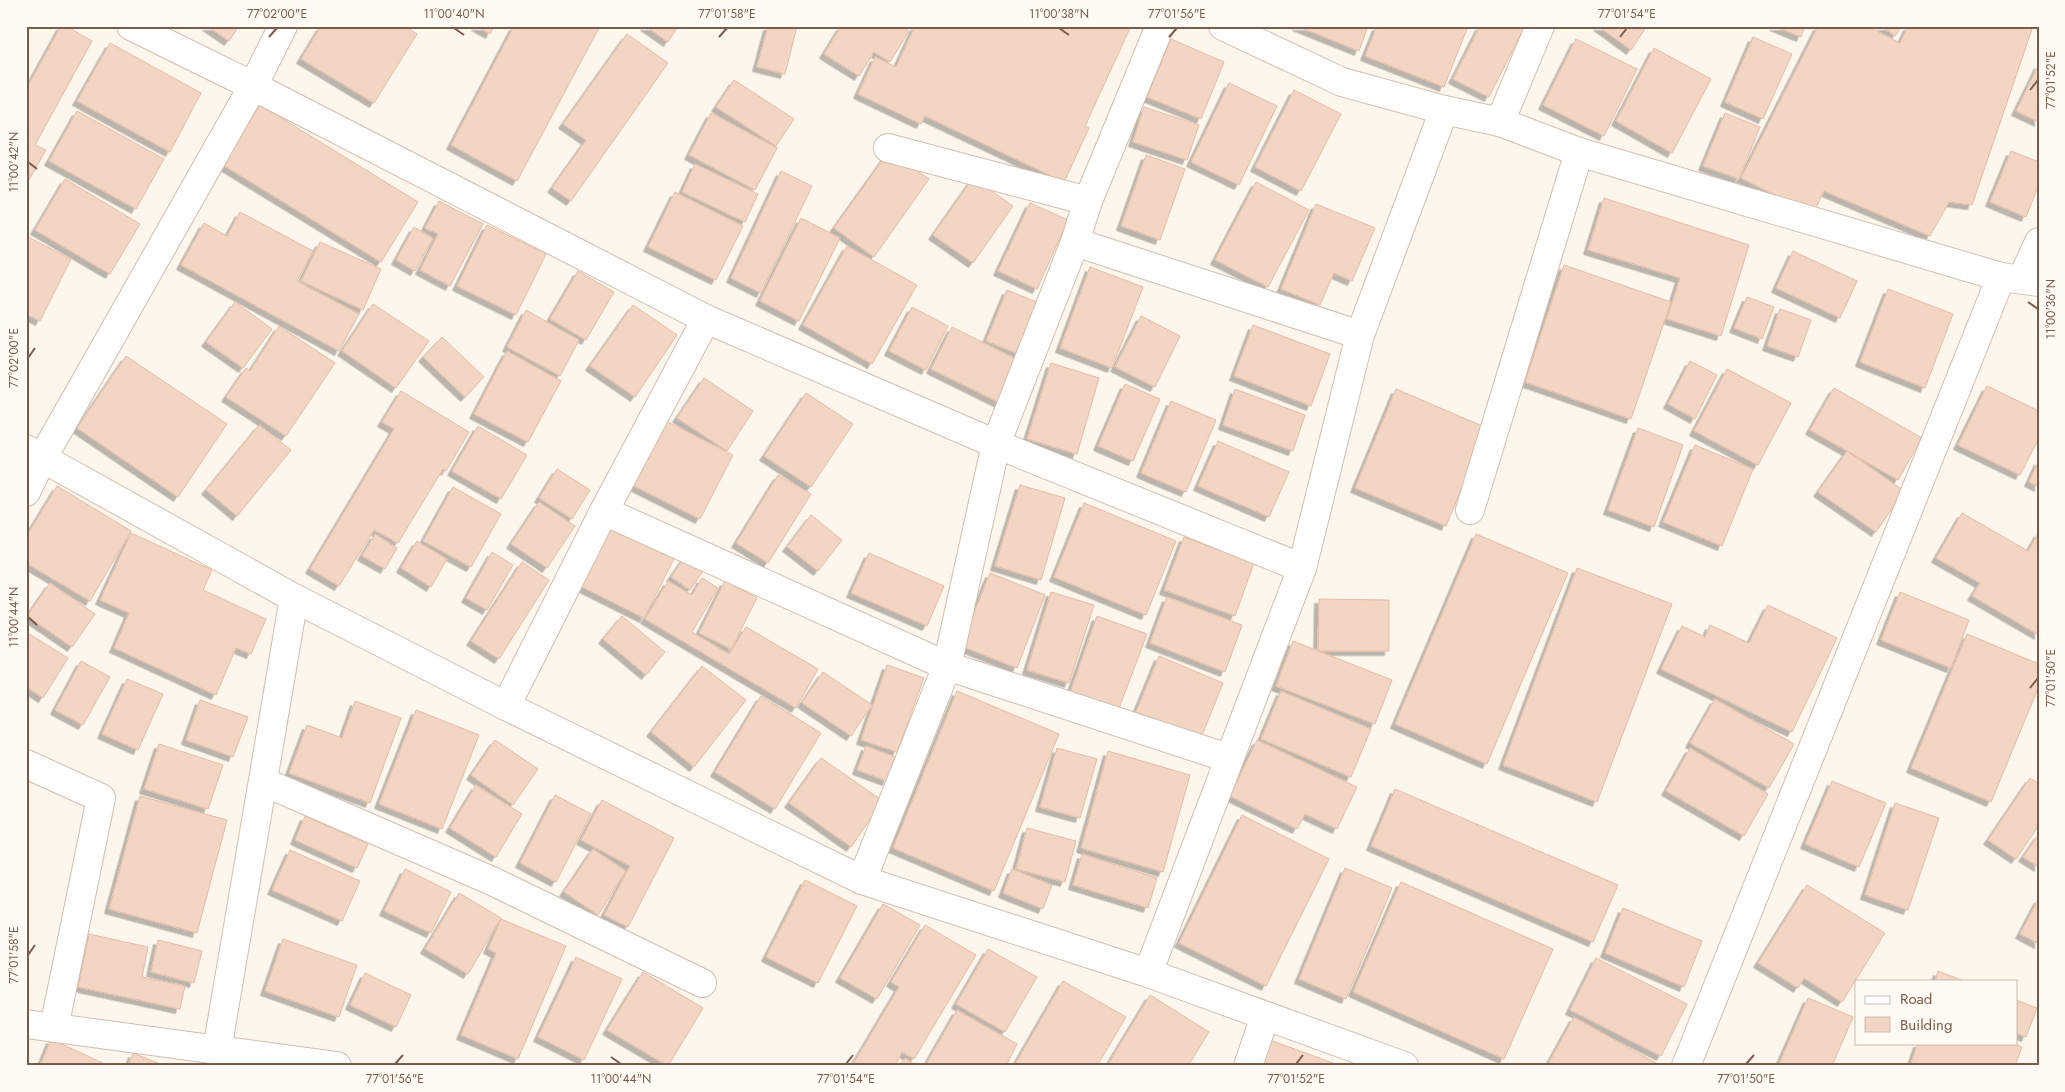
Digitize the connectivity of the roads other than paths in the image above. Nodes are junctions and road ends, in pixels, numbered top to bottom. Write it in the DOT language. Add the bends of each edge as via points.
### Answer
graph roads {
  1 [pos="131,26"];
  2 [pos="283,26"];
  3 [pos="1160,26"];
  4 [pos="1223,26"];
  5 [pos="1540,26"];
  6 [pos="253,86"];
  7 [pos="1444,110"];
  8 [pos="1500,122"];
  9 [pos="888,148"];
  10 [pos="1579,152"];
  11 [pos="1088,202"];
  12 [pos="1075,242"];
  13 [pos="2039,242"];
  14 [pos="2020,279"];
  15 [pos="706,320"];
  16 [pos="1360,335"];
  17 [pos="996,444"];
  18 [pos="35,453"];
  19 [pos="26,492"];
  20 [pos="1470,510"];
  21 [pos="604,511"];
  22 [pos="1302,568"];
  23 [pos="294,598"];
  24 [pos="948,666"];
  25 [pos="506,706"];
  26 [pos="1228,758"];
  27 [pos="26,764"];
  28 [pos="264,782"];
  29 [pos="862,880"];
  30 [pos="1148,973"];
  31 [pos="702,983"];
  32 [pos="1265,1016"];
  33 [pos="34,1027"];
  34 [pos="217,1050"];
  35 [pos="264,1061"];
  36 [pos="1396,1064"];
  37 [pos="337,1066"];
  38 [pos="1248,1066"];
  39 [pos="1686,1066"];
  1 -- 6 [label="street"];
  2 -- 6 [label="street"];
  3 -- 11 [label="street"];
  4 -- 7 [label="street" via="1342,82"];
  5 -- 8 [label="street"];
  6 -- 15 [label="street"];
  6 -- 18 [label="street"];
  7 -- 8 [label="street"];
  7 -- 16 [label="street"];
  8 -- 10 [label="street"];
  9 -- 11 [label="street"];
  10 -- 14 [label="street"];
  10 -- 20 [label="street"];
  11 -- 12 [label="street"];
  12 -- 16 [label="street"];
  12 -- 17 [label="street"];
  13 -- 14 [label="street"];
  14 -- 39 [label="street"];
  15 -- 17 [label="street"];
  15 -- 21 [label="street"];
  16 -- 22 [label="street"];
  17 -- 22 [label="street"];
  17 -- 24 [label="street"];
  18 -- 19 [label="street"];
  18 -- 23 [label="street"];
  21 -- 24 [label="street"];
  21 -- 25 [label="street"];
  22 -- 26 [label="street"];
  23 -- 25 [label="street"];
  23 -- 28 [label="street"];
  24 -- 26 [label="street"];
  24 -- 29 [label="street"];
  25 -- 29 [label="street"];
  26 -- 30 [label="street"];
  27 -- 33 [label="street" via="101,798"];
  28 -- 31 [label="street" via="492,881"];
  28 -- 34 [label="street"];
  29 -- 30 [label="street"];
  30 -- 32 [label="street"];
  32 -- 36 [label="street"];
  32 -- 38 [label="street"];
  33 -- 34 [label="street"];
  34 -- 35 [label="street"];
  35 -- 37 [label="street"];
}
